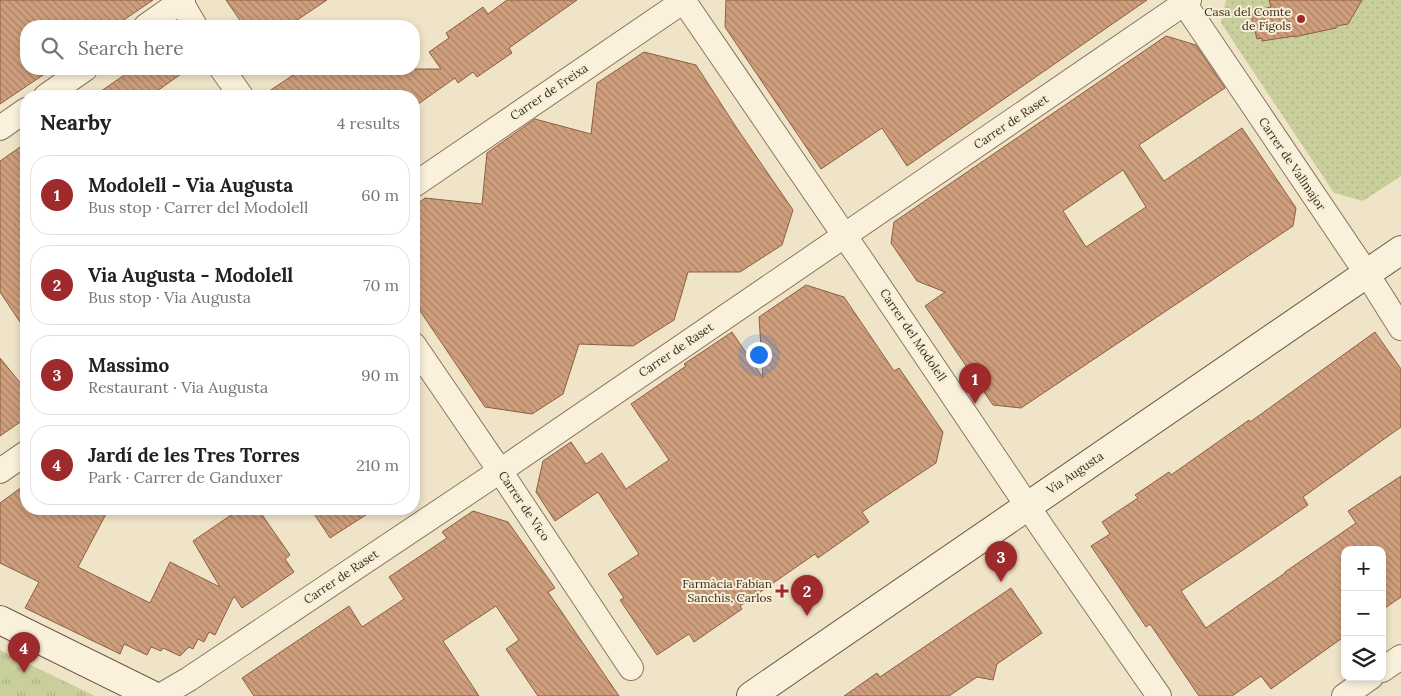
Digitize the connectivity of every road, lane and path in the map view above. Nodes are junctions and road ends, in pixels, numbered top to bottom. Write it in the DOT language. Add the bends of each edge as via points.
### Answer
graph roads {
  1 [pos="182,0"];
  2 [pos="684,0"];
  3 [pos="1185,1"];
  4 [pos="154,20"];
  5 [pos="193,20"];
  6 [pos="76,75"];
  7 [pos="226,75"];
  8 [pos="55,90"];
  9 [pos="237,90"];
  10 [pos="20,114"];
  11 [pos="0,128"];
  12 [pos="420,181"];
  13 [pos="844,235"];
  14 [pos="1401,250"];
  15 [pos="1367,274"];
  16 [pos="1401,328"];
  17 [pos="420,354"];
  18 [pos="20,457"];
  19 [pos="0,471"];
  20 [pos="500,471"];
  21 [pos="1028,506"];
  22 [pos="0,620"];
  23 [pos="1401,657"];
  24 [pos="1386,667"];
  25 [pos="631,668"];
  26 [pos="1366,681"];
  27 [pos="154,696"];
  28 [pos="160,696"];
  29 [pos="750,696"];
  30 [pos="1159,696"];
  31 [pos="1344,696"];
  1 -- 4 [label="street"];
  1 -- 5 [label="street"];
  2 -- 12 [label="street, Carrer de Freixa"];
  2 -- 13 [label="street, Carrer del Modolell"];
  3 -- 13 [label="street, Carrer de Raset"];
  3 -- 15 [label="street, Carrer de Vallmajor"];
  6 -- 8 [label="street"];
  7 -- 9 [label="street"];
  10 -- 11 [label="street"];
  13 -- 20 [label="street, Carrer de Raset"];
  13 -- 21 [label="street, Carrer del Modolell"];
  14 -- 15 [label="main road, Via Augusta"];
  15 -- 16 [label="street, Carrer de Vallmajor"];
  15 -- 21 [label="main road, Via Augusta"];
  17 -- 20 [label="street, Carrer de Vico"];
  18 -- 19 [label="street"];
  20 -- 25 [label="street, Carrer de Vico"];
  20 -- 28 [label="street, Carrer de Raset"];
  21 -- 29 [label="main road, Via Augusta"];
  21 -- 30 [label="street, Carrer del Modolell"];
  22 -- 27 [label="main road"];
  23 -- 24 [label="street"];
  26 -- 31 [label="street"];
}
